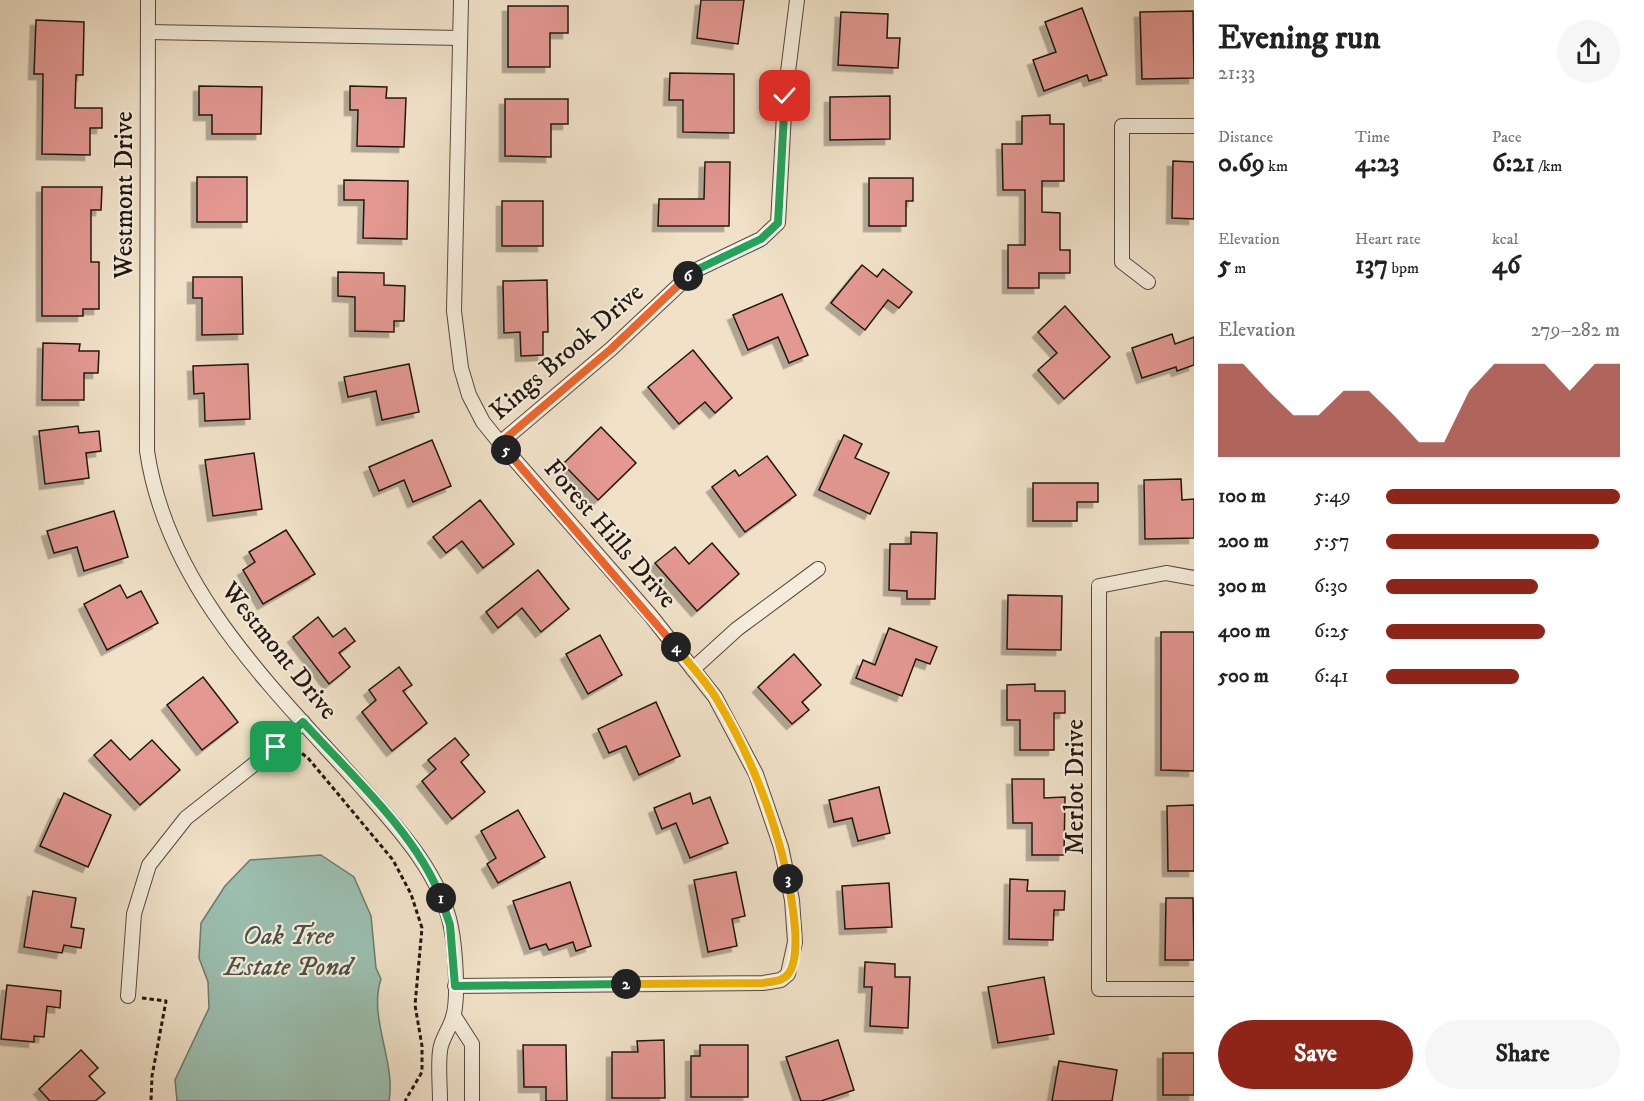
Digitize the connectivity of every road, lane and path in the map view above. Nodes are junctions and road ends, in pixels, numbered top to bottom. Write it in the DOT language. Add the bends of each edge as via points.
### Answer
graph roads {
  1 [pos="148,0"];
  2 [pos="461,0"];
  3 [pos="798,0"];
  4 [pos="148,32"];
  5 [pos="460,38"];
  6 [pos="1194,126"];
  7 [pos="1148,282"];
  8 [pos="500,443"];
  9 [pos="818,569"];
  10 [pos="1194,578"];
  11 [pos="693,669"];
  12 [pos="303,722"];
  13 [pos="284,740"];
  14 [pos="455,986"];
  15 [pos="1194,989"];
  16 [pos="128,996"];
  17 [pos="454,1016"];
  18 [pos="151,1101"];
  19 [pos="405,1101"];
  20 [pos="440,1101"];
  21 [pos="472,1101"];
  1 -- 4 [label="street, Westmont Drive"];
  2 -- 5 [label="street, Forest Hills Drive"];
  3 -- 8 [label="street, Kings Brook Drive" via="785,96 778,223 761,239 694,271 611,349"];
  4 -- 5 [label="street"];
  4 -- 12 [label="street, Westmont Drive" via="147,451 152,479 173,543 193,581 221,625"];
  5 -- 8 [label="street, Forest Hills Drive" via="454,311 460,368 469,395"];
  6 -- 7 [label="street" via="1122,126 1122,262"];
  8 -- 11 [label="street, Forest Hills Drive"];
  9 -- 11 [label="street" via="737,628"];
  10 -- 15 [label="street, Merlot Drive" via="1166,573 1099,586 1099,989"];
  11 -- 14 [label="street, Forest Hills Drive" via="715,697 756,774 781,847 792,900 795,942 788,974 781,980 763,983"];
  12 -- 13 [label="street"];
  12 -- 14 [label="street, Westmont Drive" via="395,825 428,874 450,925"];
  13 -- 16 [label="street" via="186,818 149,865 134,914"];
  13 -- 19 [label="path" via="308,758 386,851 411,894 422,928 415,1005 422,1072"];
  14 -- 17 [label="street, Westmont Drive"];
  16 -- 18 [label="path" via="166,1001"];
  17 -- 20 [label="street, Westmont Drive" via="440,1050"];
  17 -- 21 [label="street" via="472,1044"];
}
